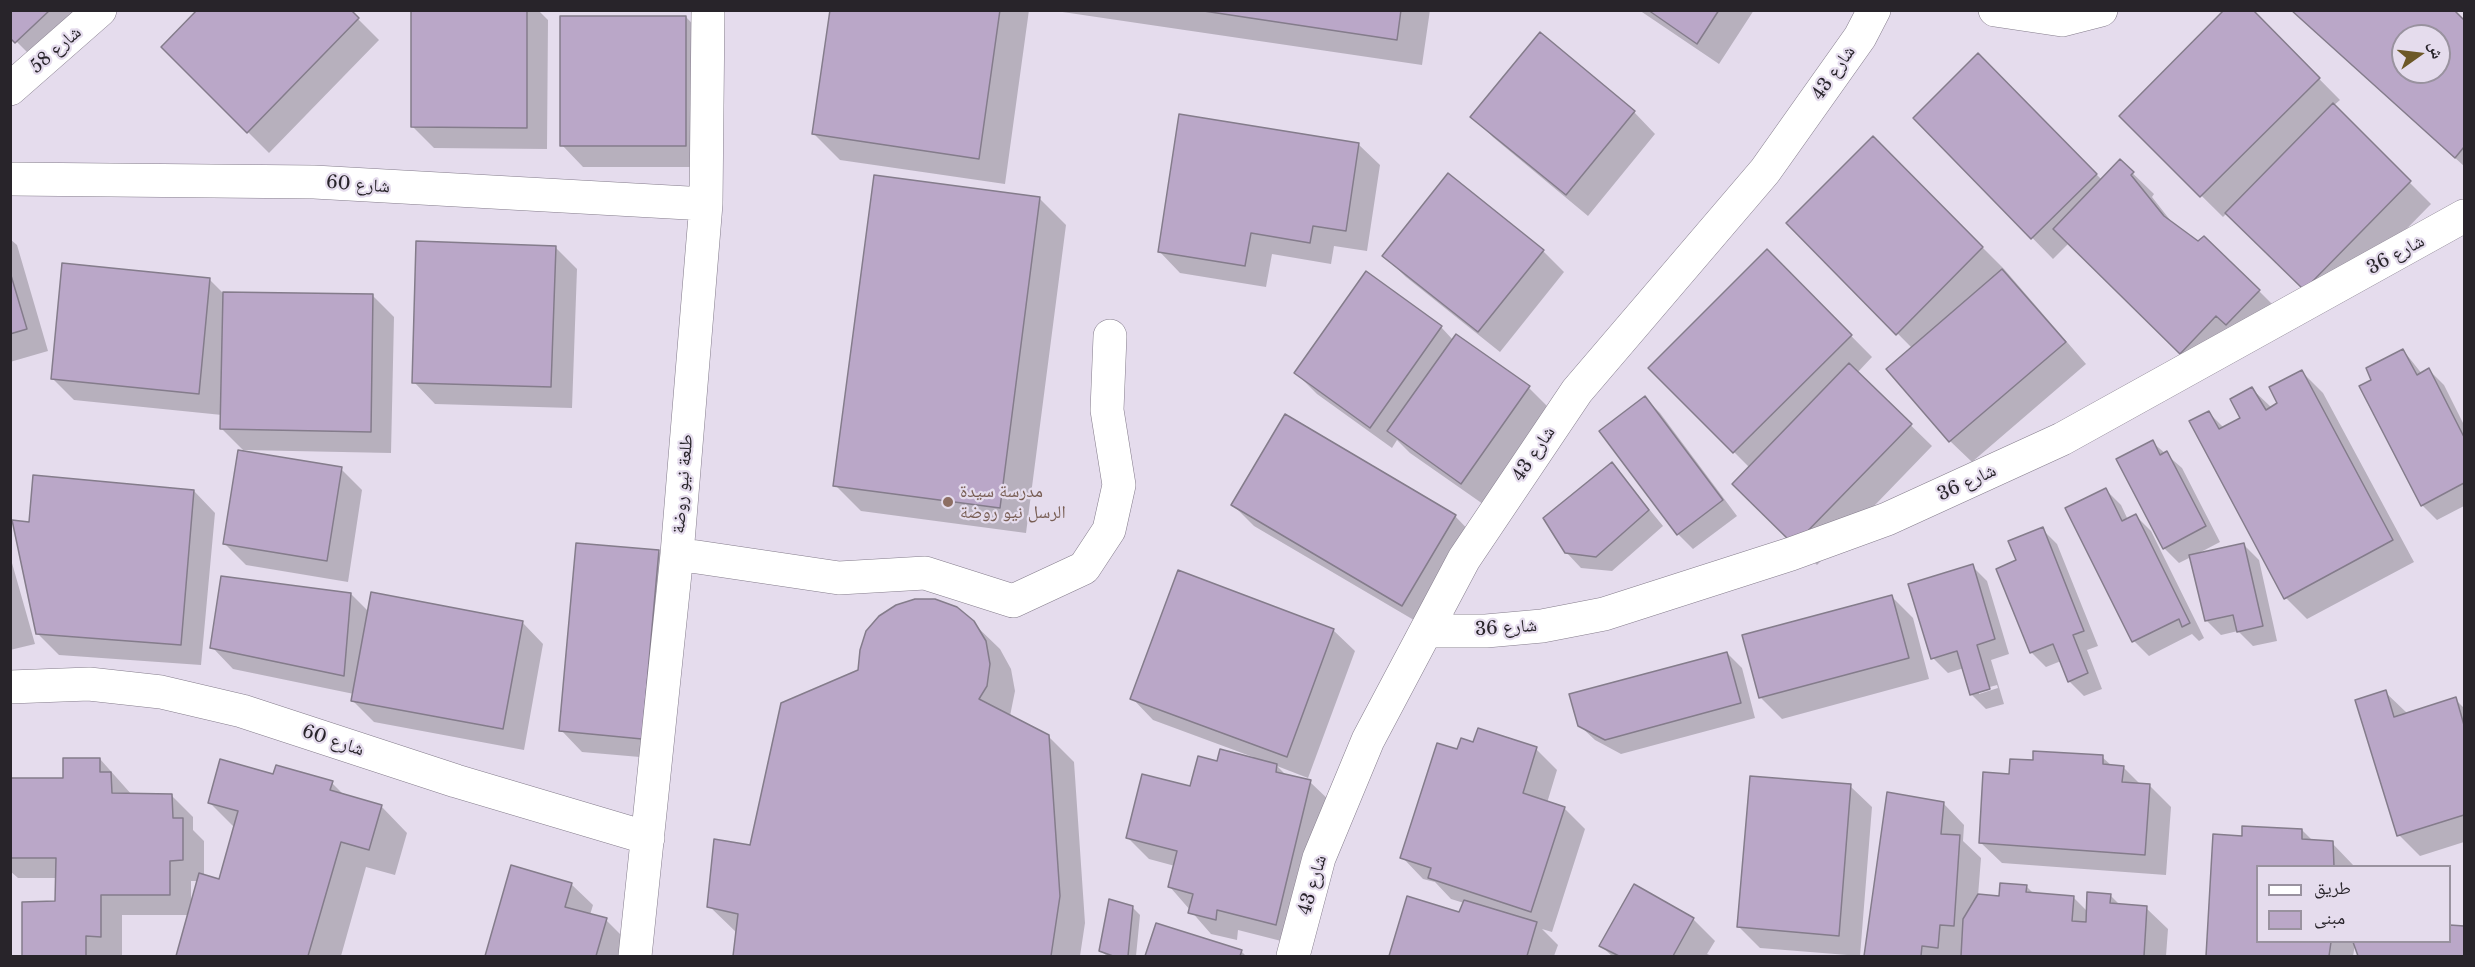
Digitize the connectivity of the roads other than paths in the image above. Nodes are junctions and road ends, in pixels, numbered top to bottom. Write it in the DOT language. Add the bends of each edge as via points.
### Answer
graph roads {
  1 [pos="100,10"];
  2 [pos="708,10"];
  3 [pos="1874,10"];
  4 [pos="1995,10"];
  5 [pos="2101,10"];
  6 [pos="10,89"];
  7 [pos="10,179"];
  8 [pos="706,204"];
  9 [pos="2464,216"];
  10 [pos="1110,336"];
  11 [pos="677,554"];
  12 [pos="1427,631"];
  13 [pos="10,687"];
  14 [pos="648,838"];
  15 [pos="635,957"];
  16 [pos="1293,957"];
  1 -- 6 [label="street, شارع 58"];
  2 -- 8 [label="street, طلعة نيو روضة"];
  3 -- 12 [label="street, شارع 43" via="1860,37 1765,171 1577,391 1464,559"];
  4 -- 5 [label="street" via="2062,20"];
  7 -- 8 [label="street, شارع 60" via="314,182"];
  8 -- 11 [label="street, طلعة نيو روضة"];
  9 -- 12 [label="street, شارع 36" via="2062,439 1887,519 1604,614 1542,626"];
  10 -- 11 [label="street" via="1107,410 1119,485 1109,530 1084,568 1013,601 926,573 839,578"];
  11 -- 14 [label="street, طلعة نيو روضة"];
  12 -- 16 [label="street, شارع 43" via="1368,740 1319,858"];
  13 -- 14 [label="street, شارع 60" via="89,684 184,697 242,711"];
  14 -- 15 [label="street, طلعة نيو روضة"];
}
